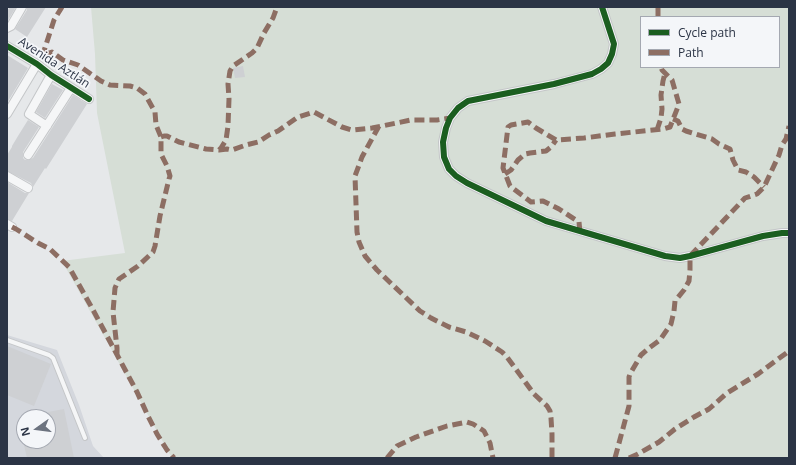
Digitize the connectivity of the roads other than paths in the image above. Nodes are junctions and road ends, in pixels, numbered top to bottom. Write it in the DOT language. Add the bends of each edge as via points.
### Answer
graph roads {
  1 [pos="22,7"];
  2 [pos="602,7"];
  3 [pos="7,28"];
  4 [pos="7,46"];
  5 [pos="37,64"];
  6 [pos="51,75"];
  7 [pos="71,88"];
  8 [pos="89,99"];
  9 [pos="7,114"];
  10 [pos="47,126"];
  11 [pos="28,155"];
  12 [pos="7,176"];
  13 [pos="28,188"];
  14 [pos="789,233"];
  15 [pos="7,340"];
  16 [pos="85,438"];
  1 -- 3 [label="street" via="11,26"];
  2 -- 14 [label="street" via="614,44 608,63 592,74 468,101 458,108 446,128 443,142 444,157 449,168 467,183 546,221 665,256 680,258 763,236"];
  4 -- 5 [label="street, Avenida Aztlán"];
  5 -- 6 [label="street, Avenida Aztlán"];
  5 -- 9 [label="street"];
  6 -- 7 [label="street, Avenida Aztlán"];
  6 -- 10 [label="street" via="29,114"];
  7 -- 8 [label="street, Avenida Aztlán"];
  7 -- 10 [label="street"];
  10 -- 11 [label="street"];
  12 -- 13 [label="street"];
  15 -- 16 [label="lane" via="53,358"];
}
